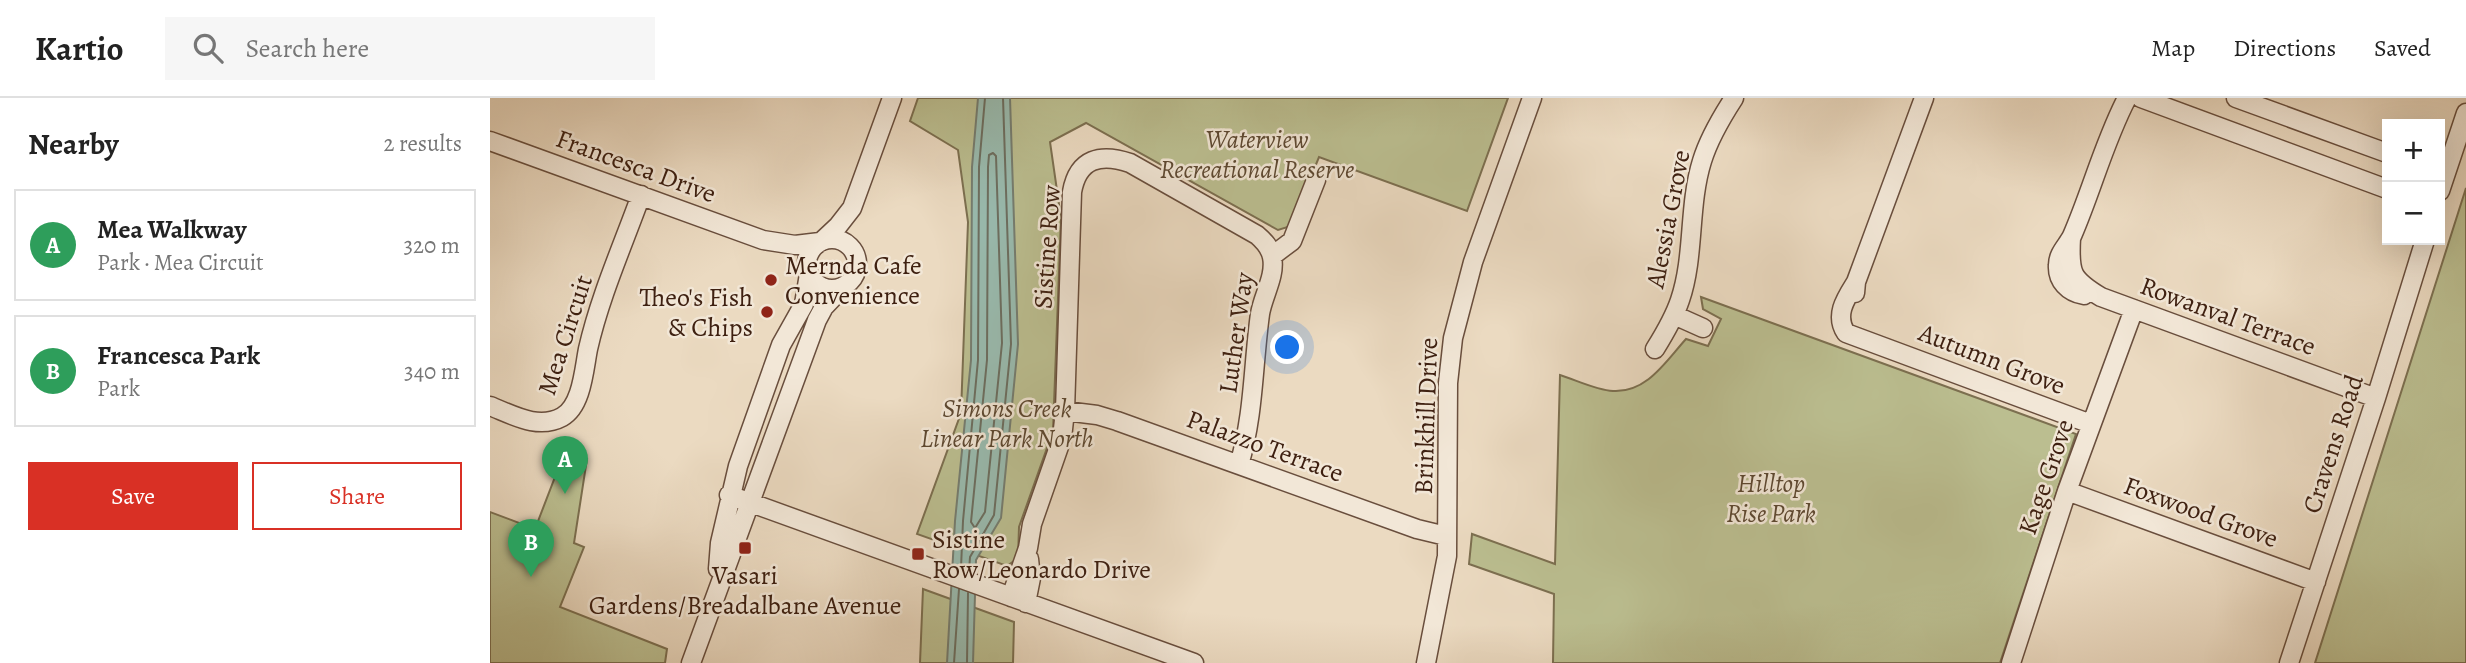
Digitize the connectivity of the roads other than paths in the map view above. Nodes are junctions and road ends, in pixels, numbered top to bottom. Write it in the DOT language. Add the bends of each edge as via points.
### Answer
graph roads {
  1 [pos="892,98"];
  2 [pos="1532,98"];
  3 [pos="1734,98"];
  4 [pos="1924,98"];
  5 [pos="2116,98"];
  6 [pos="2127,98"];
  7 [pos="2141,98"];
  8 [pos="2236,98"];
  9 [pos="2260,102"];
  10 [pos="2466,113"];
  11 [pos="2110,132"];
  12 [pos="490,141"];
  13 [pos="2382,151"];
  14 [pos="2445,168"];
  15 [pos="1315,180"];
  16 [pos="2382,187"];
  17 [pos="641,195"];
  18 [pos="852,208"];
  19 [pos="763,240"];
  20 [pos="821,242"];
  21 [pos="2423,245"];
  22 [pos="854,253"];
  23 [pos="1272,256"];
  24 [pos="809,273"];
  25 [pos="843,287"];
  26 [pos="2134,309"];
  27 [pos="1674,315"];
  28 [pos="1703,328"];
  29 [pos="1655,349"];
  30 [pos="2376,398"];
  31 [pos="490,406"];
  32 [pos="1065,411"];
  33 [pos="2091,425"];
  34 [pos="1240,465"];
  35 [pos="2067,491"];
  36 [pos="729,495"];
  37 [pos="750,502"];
  38 [pos="1446,536"];
  39 [pos="2316,582"];
  40 [pos="716,591"];
  41 [pos="1018,600"];
  42 [pos="691,663"];
  43 [pos="1194,663"];
  44 [pos="1426,663"];
  45 [pos="2011,663"];
  46 [pos="2289,663"];
  1 -- 18 [label="street"];
  2 -- 38 [label="street, Brinkhill Drive" via="1473,262 1453,338"];
  3 -- 27 [label="street, Alessia Grove" via="1702,160 1681,299"];
  4 -- 33 [label="street, Autumn Grove" via="1856,282 1845,299 1842,326 1857,339"];
  5 -- 11 [label="street, Rowanval Terrace"];
  6 -- 11 [label="street, Rowanval Terrace"];
  7 -- 16 [label="street"];
  8 -- 9 [label="street"];
  9 -- 13 [label="street"];
  10 -- 14 [label="street"];
  11 -- 26 [label="street, Rowanval Terrace" via="2059,259 2059,277 2080,295"];
  12 -- 17 [label="street, Francesca Drive"];
  15 -- 23 [label="street, Luther Way" via="1292,241"];
  17 -- 19 [label="street, Francesca Drive"];
  17 -- 31 [label="street, Mea Circuit" via="593,328 570,412 550,422 536,422"];
  18 -- 20 [label="street"];
  18 -- 22 [label="street"];
  19 -- 20 [label="street, Francesca Drive" via="795,245"];
  19 -- 24 [label="street, Francesca Drive"];
  20 -- 22 [label="street" via="844,242"];
  20 -- 24 [label="street" via="809,255"];
  21 -- 30 [label="street, Cravens Road"];
  22 -- 25 [label="street" via="855,274"];
  23 -- 32 [label="street, Sistine Row" via="1257,235 1130,163 1115,158 1092,160 1078,175 1072,192"];
  23 -- 34 [label="street, Luther Way" via="1272,278 1260,314 1250,425"];
  24 -- 25 [label="street" via="827,289"];
  24 -- 36 [label="street" via="804,304 781,345"];
  25 -- 37 [label="street" via="817,320"];
  26 -- 30 [label="street, Rowanval Terrace"];
  26 -- 33 [label="street, Kage Grove"];
  27 -- 28 [label="street, Alessia Grove"];
  27 -- 29 [label="street, Alessia Grove"];
  30 -- 39 [label="street, Cravens Road"];
  32 -- 34 [label="street, Palazzo Terrace" via="1107,418"];
  32 -- 41 [label="street, Sistine Row" via="1062,438 1032,524 1028,548 1031,578"];
  33 -- 35 [label="street, Kage Grove"];
  34 -- 38 [label="street, Palazzo Terrace" via="1417,530"];
  35 -- 39 [label="street, Foxwood Grove"];
  35 -- 45 [label="street, Kage Grove"];
  36 -- 37 [label="street"];
  36 -- 40 [label="street"];
  37 -- 40 [label="street"];
  37 -- 41 [label="street"];
  38 -- 44 [label="street, Brinkhill Drive" via="1447,556"];
  39 -- 46 [label="street, Cravens Road"];
  40 -- 42 [label="street"];
  41 -- 43 [label="street"];
}
